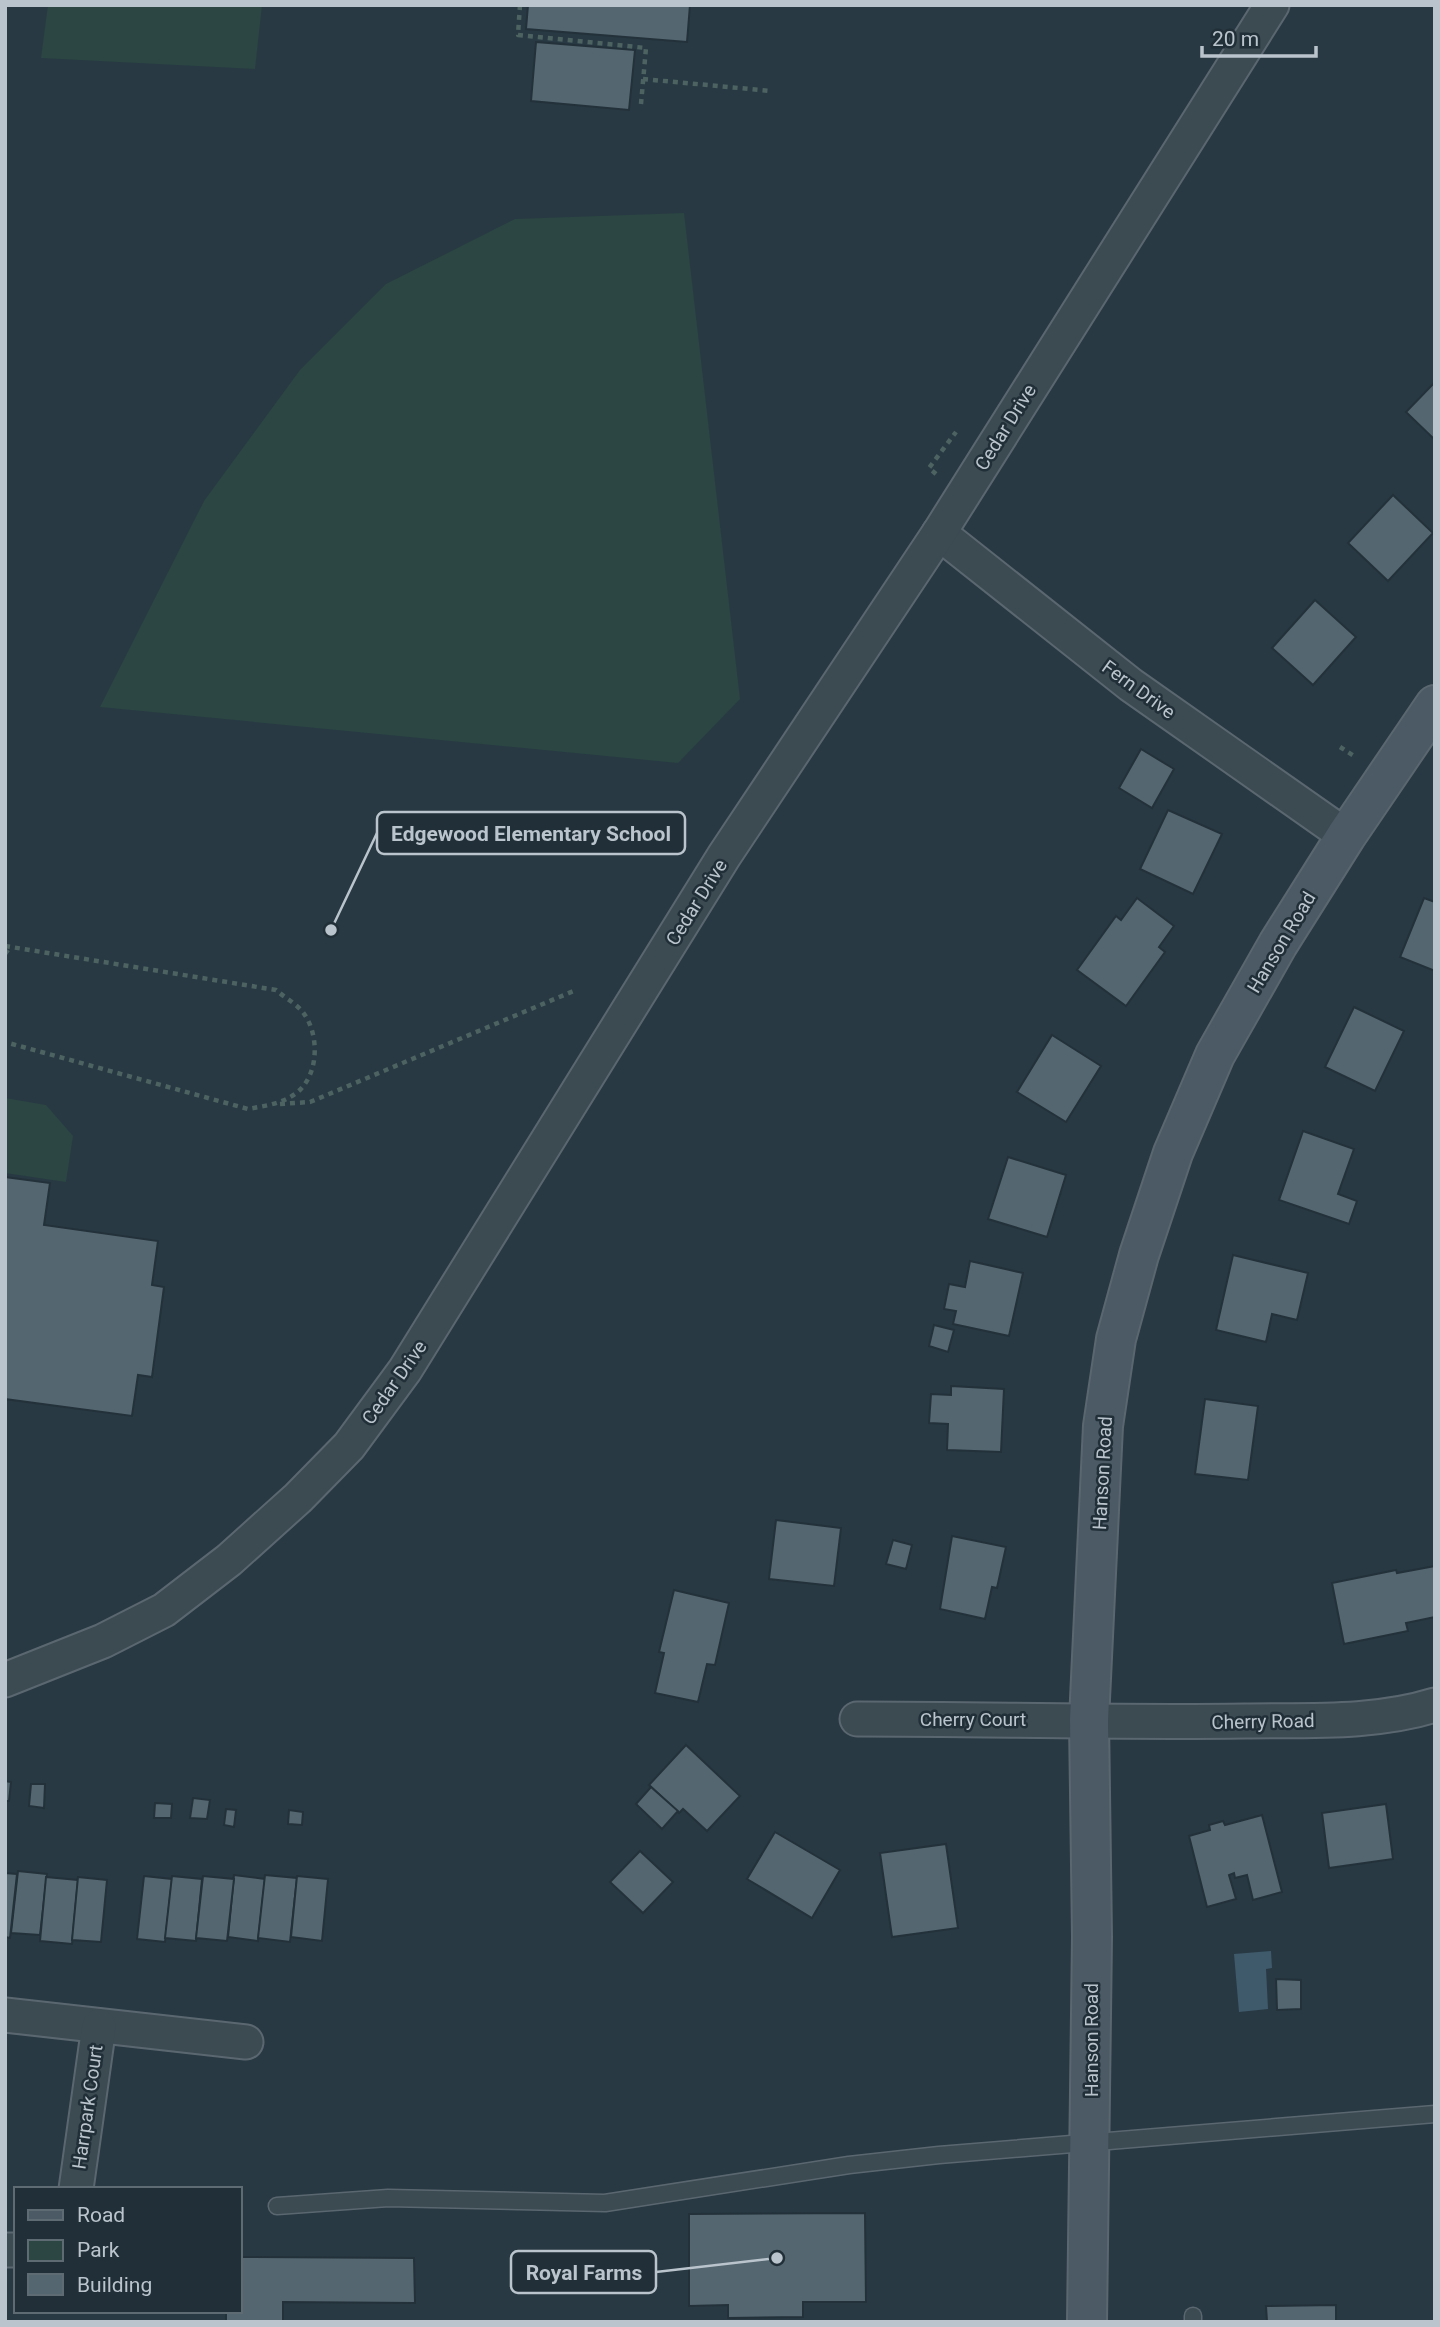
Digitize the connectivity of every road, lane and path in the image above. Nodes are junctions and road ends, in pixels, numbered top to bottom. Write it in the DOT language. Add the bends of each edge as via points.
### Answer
graph roads {
  1 [pos="520,5"];
  2 [pos="1272,5"];
  3 [pos="643,79"];
  4 [pos="771,91"];
  5 [pos="641,104"];
  6 [pos="939,533"];
  7 [pos="1435,705"];
  8 [pos="1346,836"];
  9 [pos="7,947"];
  10 [pos="5,954"];
  11 [pos="576,989"];
  12 [pos="5,1042"];
  13 [pos="276,1104"];
  14 [pos="5,1680"];
  15 [pos="1435,1705"];
  16 [pos="856,1718"];
  17 [pos="1089,1720"];
  18 [pos="5,2015"];
  19 [pos="99,2026"];
  20 [pos="246,2042"];
  21 [pos="1435,2114"];
  22 [pos="1091,2142"];
  23 [pos="76,2187"];
  24 [pos="277,2206"];
  25 [pos="1087,2322"];
  1 -- 3 [label="path" via="517,35 646,48"];
  2 -- 6 [label="street, Cedar Drive"];
  3 -- 4 [label="path"];
  3 -- 5 [label="path"];
  6 -- 8 [label="street, Fern Drive" via="1131,685"];
  6 -- 14 [label="street, Cedar Drive" via="724,856 405,1370 349,1446 229,1560 163,1610 103,1641"];
  7 -- 8 [label="street, Hanson Road"];
  8 -- 17 [label="street, Hanson Road" via="1215,1055 1173,1153 1139,1255 1116,1339 1102,1426"];
  9 -- 10 [label="path"];
  9 -- 13 [label="path" via="276,990 302,1011 316,1037 312,1067 297,1093"];
  11 -- 13 [label="path" via="310,1102"];
  12 -- 13 [label="path" via="248,1110"];
  15 -- 17 [label="street, Cherry Road" via="1402,1715 1327,1719"];
  16 -- 17 [label="street, Cherry Court"];
  17 -- 22 [label="street, Hanson Road"];
  18 -- 19 [label="street, Harrpark Court"];
  19 -- 20 [label="street, Harrpark Court"];
  19 -- 23 [label="street, Harrpark Court"];
  21 -- 22 [label="lane"];
  22 -- 24 [label="lane" via="849,2165 605,2203 388,2198"];
  22 -- 25 [label="street, Hanson Road"];
}
